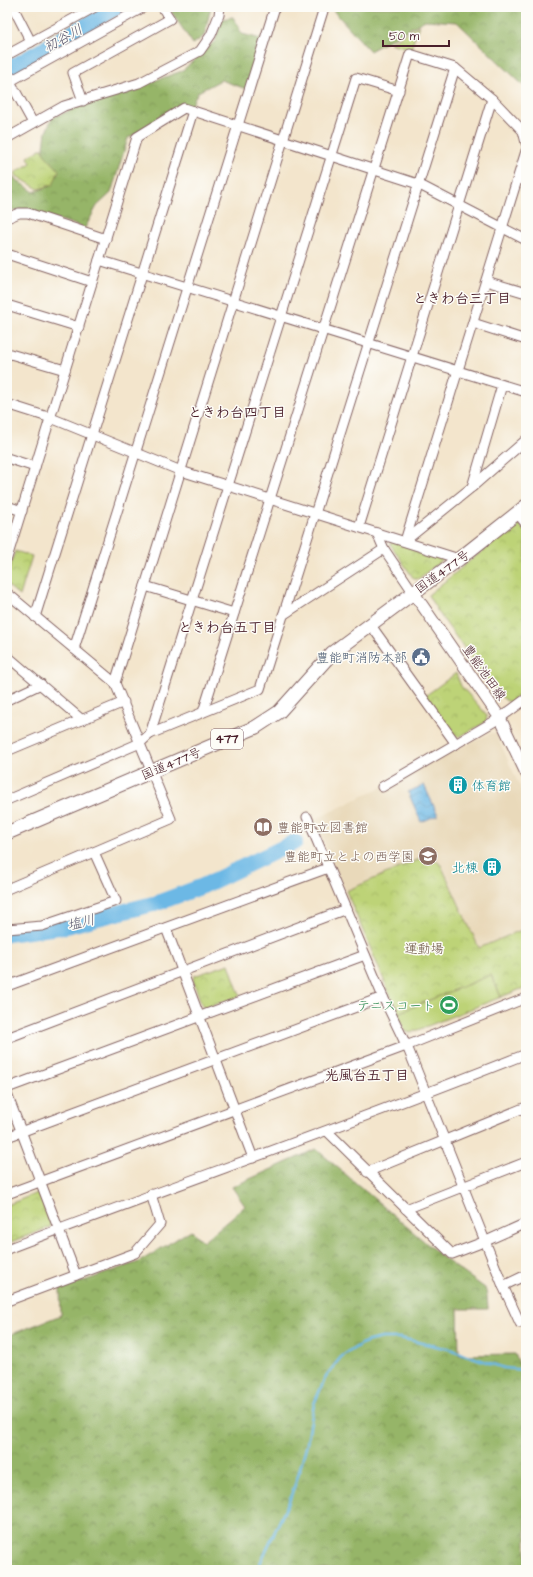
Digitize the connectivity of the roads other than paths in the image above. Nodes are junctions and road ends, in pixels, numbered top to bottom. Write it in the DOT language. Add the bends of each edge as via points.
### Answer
graph roads {
  1 [pos="13,7"];
  2 [pos="95,7"];
  3 [pos="144,7"];
  4 [pos="162,7"];
  5 [pos="220,7"];
  6 [pos="275,7"];
  7 [pos="321,7"];
  8 [pos="31,42"];
  9 [pos="7,55"];
  10 [pos="455,68"];
  11 [pos="8,81"];
  12 [pos="399,91"];
  13 [pos="492,99"];
  14 [pos="83,100"];
  15 [pos="193,111"];
  16 [pos="33,123"];
  17 [pos="238,125"];
  18 [pos="7,138"];
  19 [pos="283,140"];
  20 [pos="526,143"];
  21 [pos="526,151"];
  22 [pos="331,157"];
  23 [pos="374,170"];
  24 [pos="418,184"];
  25 [pos="459,205"];
  26 [pos="7,218"];
  27 [pos="502,227"];
  28 [pos="106,240"];
  29 [pos="526,240"];
  30 [pos="7,254"];
  31 [pos="99,260"];
  32 [pos="142,274"];
  33 [pos="486,281"];
  34 [pos="92,282"];
  35 [pos="188,288"];
  36 [pos="526,293"];
  37 [pos="233,302"];
  38 [pos="7,305"];
  39 [pos="281,317"];
  40 [pos="473,323"];
  41 [pos="79,327"];
  42 [pos="324,330"];
  43 [pos="526,340"];
  44 [pos="368,344"];
  45 [pos="7,353"];
  46 [pos="412,357"];
  47 [pos="65,370"];
  48 [pos="457,371"];
  49 [pos="502,385"];
  50 [pos="526,392"];
  51 [pos="7,404"];
  52 [pos="51,418"];
  53 [pos="92,435"];
  54 [pos="526,440"];
  55 [pos="136,452"];
  56 [pos="7,458"];
  57 [pos="35,467"];
  58 [pos="181,471"];
  59 [pos="228,486"];
  60 [pos="472,488"];
  61 [pos="270,499"];
  62 [pos="7,506"];
  63 [pos="522,510"];
  64 [pos="22,511"];
  65 [pos="315,513"];
  66 [pos="526,524"];
  67 [pos="359,527"];
  68 [pos="377,533"];
  69 [pos="405,541"];
  70 [pos="384,549"];
  71 [pos="7,556"];
  72 [pos="459,559"];
  73 [pos="145,586"];
  74 [pos="413,592"];
  75 [pos="7,593"];
  76 [pos="192,600"];
  77 [pos="234,614"];
  78 [pos="283,615"];
  79 [pos="35,617"];
  80 [pos="370,624"];
  81 [pos="74,649"];
  82 [pos="7,656"];
  83 [pos="115,683"];
  84 [pos="41,684"];
  85 [pos="7,700"];
  86 [pos="526,700"];
  87 [pos="124,702"];
  88 [pos="203,712"];
  89 [pos="500,718"];
  90 [pos="82,720"];
  91 [pos="150,734"];
  92 [pos="140,743"];
  93 [pos="456,744"];
  94 [pos="7,751"];
  95 [pos="152,771"];
  96 [pos="526,773"];
  97 [pos="382,787"];
  98 [pos="7,800"];
  99 [pos="307,817"];
  100 [pos="7,833"];
  101 [pos="94,852"];
  102 [pos="328,868"];
  103 [pos="7,889"];
  104 [pos="346,909"];
  105 [pos="166,928"];
  106 [pos="7,929"];
  107 [pos="365,955"];
  108 [pos="183,971"];
  109 [pos="7,986"];
  110 [pos="383,996"];
  111 [pos="526,998"];
  112 [pos="200,1016"];
  113 [pos="7,1038"];
  114 [pos="406,1046"];
  115 [pos="526,1054"];
  116 [pos="216,1059"];
  117 [pos="7,1088"];
  118 [pos="7,1094"];
  119 [pos="425,1094"];
  120 [pos="526,1107"];
  121 [pos="234,1109"];
  122 [pos="327,1131"];
  123 [pos="21,1132"];
  124 [pos="7,1137"];
  125 [pos="444,1141"];
  126 [pos="253,1158"];
  127 [pos="526,1162"];
  128 [pos="367,1172"];
  129 [pos="40,1182"];
  130 [pos="463,1186"];
  131 [pos="7,1194"];
  132 [pos="151,1194"];
  133 [pos="406,1209"];
  134 [pos="526,1222"];
  135 [pos="59,1229"];
  136 [pos="486,1241"];
  137 [pos="7,1249"];
  138 [pos="76,1275"];
  139 [pos="526,1275"];
  140 [pos="503,1286"];
  141 [pos="7,1301"];
  142 [pos="526,1321"];
  1 -- 8 [label="street"];
  2 -- 8 [label="street"];
  3 -- 11 [label="street"];
  4 -- 14 [label="street" via="170,19 73,73"];
  5 -- 14 [label="street" via="211,35 200,51 139,83"];
  6 -- 17 [label="street"];
  7 -- 19 [label="street" via="323,11"];
  8 -- 9 [label="street"];
  10 -- 12 [label="street" via="410,54"];
  10 -- 13 [label="street"];
  10 -- 24 [label="street"];
  11 -- 16 [label="street"];
  12 -- 22 [label="street" via="356,78"];
  12 -- 23 [label="street"];
  13 -- 20 [label="street" via="524,131"];
  13 -- 25 [label="street"];
  14 -- 16 [label="street" via="64,106"];
  15 -- 17 [label="street"];
  15 -- 28 [label="street" via="184,108 138,137"];
  15 -- 32 [label="street"];
  16 -- 18 [label="street"];
  17 -- 19 [label="street"];
  17 -- 35 [label="street"];
  19 -- 22 [label="street"];
  19 -- 37 [label="street"];
  21 -- 27 [label="street"];
  22 -- 23 [label="street"];
  22 -- 39 [label="street"];
  23 -- 24 [label="street"];
  23 -- 42 [label="street"];
  24 -- 25 [label="street"];
  24 -- 44 [label="street"];
  25 -- 27 [label="street"];
  25 -- 46 [label="street"];
  26 -- 28 [label="street" via="19,213 28,214"];
  27 -- 29 [label="street"];
  27 -- 33 [label="street"];
  28 -- 31 [label="street"];
  30 -- 34 [label="street"];
  31 -- 32 [label="street"];
  31 -- 34 [label="street"];
  32 -- 35 [label="street"];
  32 -- 53 [label="street"];
  33 -- 36 [label="street"];
  33 -- 40 [label="street"];
  34 -- 41 [label="street"];
  35 -- 37 [label="street"];
  35 -- 55 [label="street"];
  37 -- 39 [label="street"];
  37 -- 58 [label="street"];
  38 -- 41 [label="street"];
  39 -- 42 [label="street"];
  39 -- 59 [label="street"];
  40 -- 43 [label="street"];
  40 -- 48 [label="street"];
  41 -- 47 [label="street"];
  42 -- 44 [label="street"];
  42 -- 61 [label="street"];
  44 -- 46 [label="street"];
  44 -- 65 [label="street"];
  45 -- 47 [label="street"];
  46 -- 48 [label="street"];
  46 -- 67 [label="street"];
  47 -- 52 [label="street"];
  48 -- 49 [label="street"];
  48 -- 69 [label="street"];
  49 -- 50 [label="street"];
  49 -- 60 [label="street"];
  51 -- 52 [label="street"];
  52 -- 53 [label="street"];
  52 -- 57 [label="street"];
  53 -- 55 [label="street"];
  53 -- 79 [label="street"];
  54 -- 60 [label="street"];
  55 -- 58 [label="street"];
  55 -- 81 [label="street"];
  56 -- 57 [label="street"];
  57 -- 64 [label="street"];
  58 -- 59 [label="street"];
  58 -- 73 [label="street"];
  59 -- 61 [label="street"];
  59 -- 76 [label="street"];
  60 -- 69 [label="street"];
  61 -- 65 [label="street"];
  61 -- 77 [label="street"];
  62 -- 64 [label="street"];
  63 -- 66 [label="street"];
  63 -- 72 [label="highway, 国道477号 / 477"];
  64 -- 71 [label="street"];
  65 -- 67 [label="street"];
  65 -- 78 [label="street"];
  67 -- 68 [label="street"];
  68 -- 69 [label="street"];
  68 -- 70 [label="street"];
  69 -- 72 [label="street"];
  70 -- 74 [label="street"];
  70 -- 78 [label="street"];
  72 -- 74 [label="highway, 国道477号 / 477"];
  73 -- 76 [label="street"];
  73 -- 83 [label="street"];
  74 -- 80 [label="highway, 国道477号 / 477"];
  74 -- 89 [label="main road, 豊能池田線"];
  75 -- 79 [label="street"];
  76 -- 77 [label="street"];
  76 -- 91 [label="street"];
  77 -- 88 [label="street"];
  78 -- 88 [label="street" via="260,690"];
  79 -- 81 [label="street"];
  80 -- 93 [label="street"];
  80 -- 95 [label="highway, 国道477号 / 477" via="332,653 279,712 256,727"];
  81 -- 83 [label="street"];
  82 -- 84 [label="street"];
  83 -- 87 [label="street"];
  84 -- 85 [label="street"];
  84 -- 90 [label="street"];
  86 -- 89 [label="street"];
  87 -- 90 [label="street"];
  87 -- 92 [label="street"];
  88 -- 91 [label="street"];
  89 -- 93 [label="street"];
  89 -- 96 [label="main road, 豊能池田線"];
  90 -- 94 [label="street"];
  91 -- 92 [label="street"];
  92 -- 95 [label="street"];
  92 -- 98 [label="street"];
  93 -- 97 [label="street"];
  95 -- 100 [label="highway, 国道477号 / 477"];
  95 -- 101 [label="street" via="170,819"];
  99 -- 102 [label="street"];
  101 -- 103 [label="street"];
  101 -- 106 [label="street" via="116,901 42,926"];
  102 -- 104 [label="street"];
  102 -- 105 [label="street"];
  104 -- 107 [label="street"];
  104 -- 108 [label="street"];
  105 -- 108 [label="street"];
  105 -- 109 [label="street"];
  107 -- 110 [label="street"];
  107 -- 112 [label="street"];
  108 -- 112 [label="street"];
  108 -- 113 [label="street"];
  110 -- 114 [label="street"];
  110 -- 116 [label="street"];
  111 -- 114 [label="street"];
  112 -- 116 [label="street"];
  112 -- 117 [label="street"];
  114 -- 119 [label="street"];
  114 -- 121 [label="street"];
  115 -- 119 [label="street"];
  116 -- 121 [label="street"];
  116 -- 123 [label="street"];
  118 -- 123 [label="street"];
  119 -- 122 [label="street"];
  119 -- 125 [label="street"];
  120 -- 125 [label="street"];
  121 -- 126 [label="street"];
  121 -- 129 [label="street"];
  122 -- 126 [label="street"];
  122 -- 128 [label="street"];
  123 -- 124 [label="street"];
  123 -- 129 [label="street"];
  125 -- 128 [label="street"];
  125 -- 130 [label="street"];
  126 -- 132 [label="street"];
  127 -- 130 [label="street"];
  128 -- 133 [label="street"];
  129 -- 131 [label="street"];
  129 -- 135 [label="street"];
  130 -- 133 [label="street"];
  130 -- 136 [label="street"];
  132 -- 135 [label="street"];
  132 -- 138 [label="street" via="160,1224 135,1254"];
  133 -- 136 [label="street" via="452,1254"];
  134 -- 136 [label="street"];
  135 -- 137 [label="street"];
  135 -- 138 [label="street"];
  136 -- 140 [label="street"];
  138 -- 141 [label="street"];
  139 -- 140 [label="street"];
  140 -- 142 [label="street" via="520,1323"];
}
